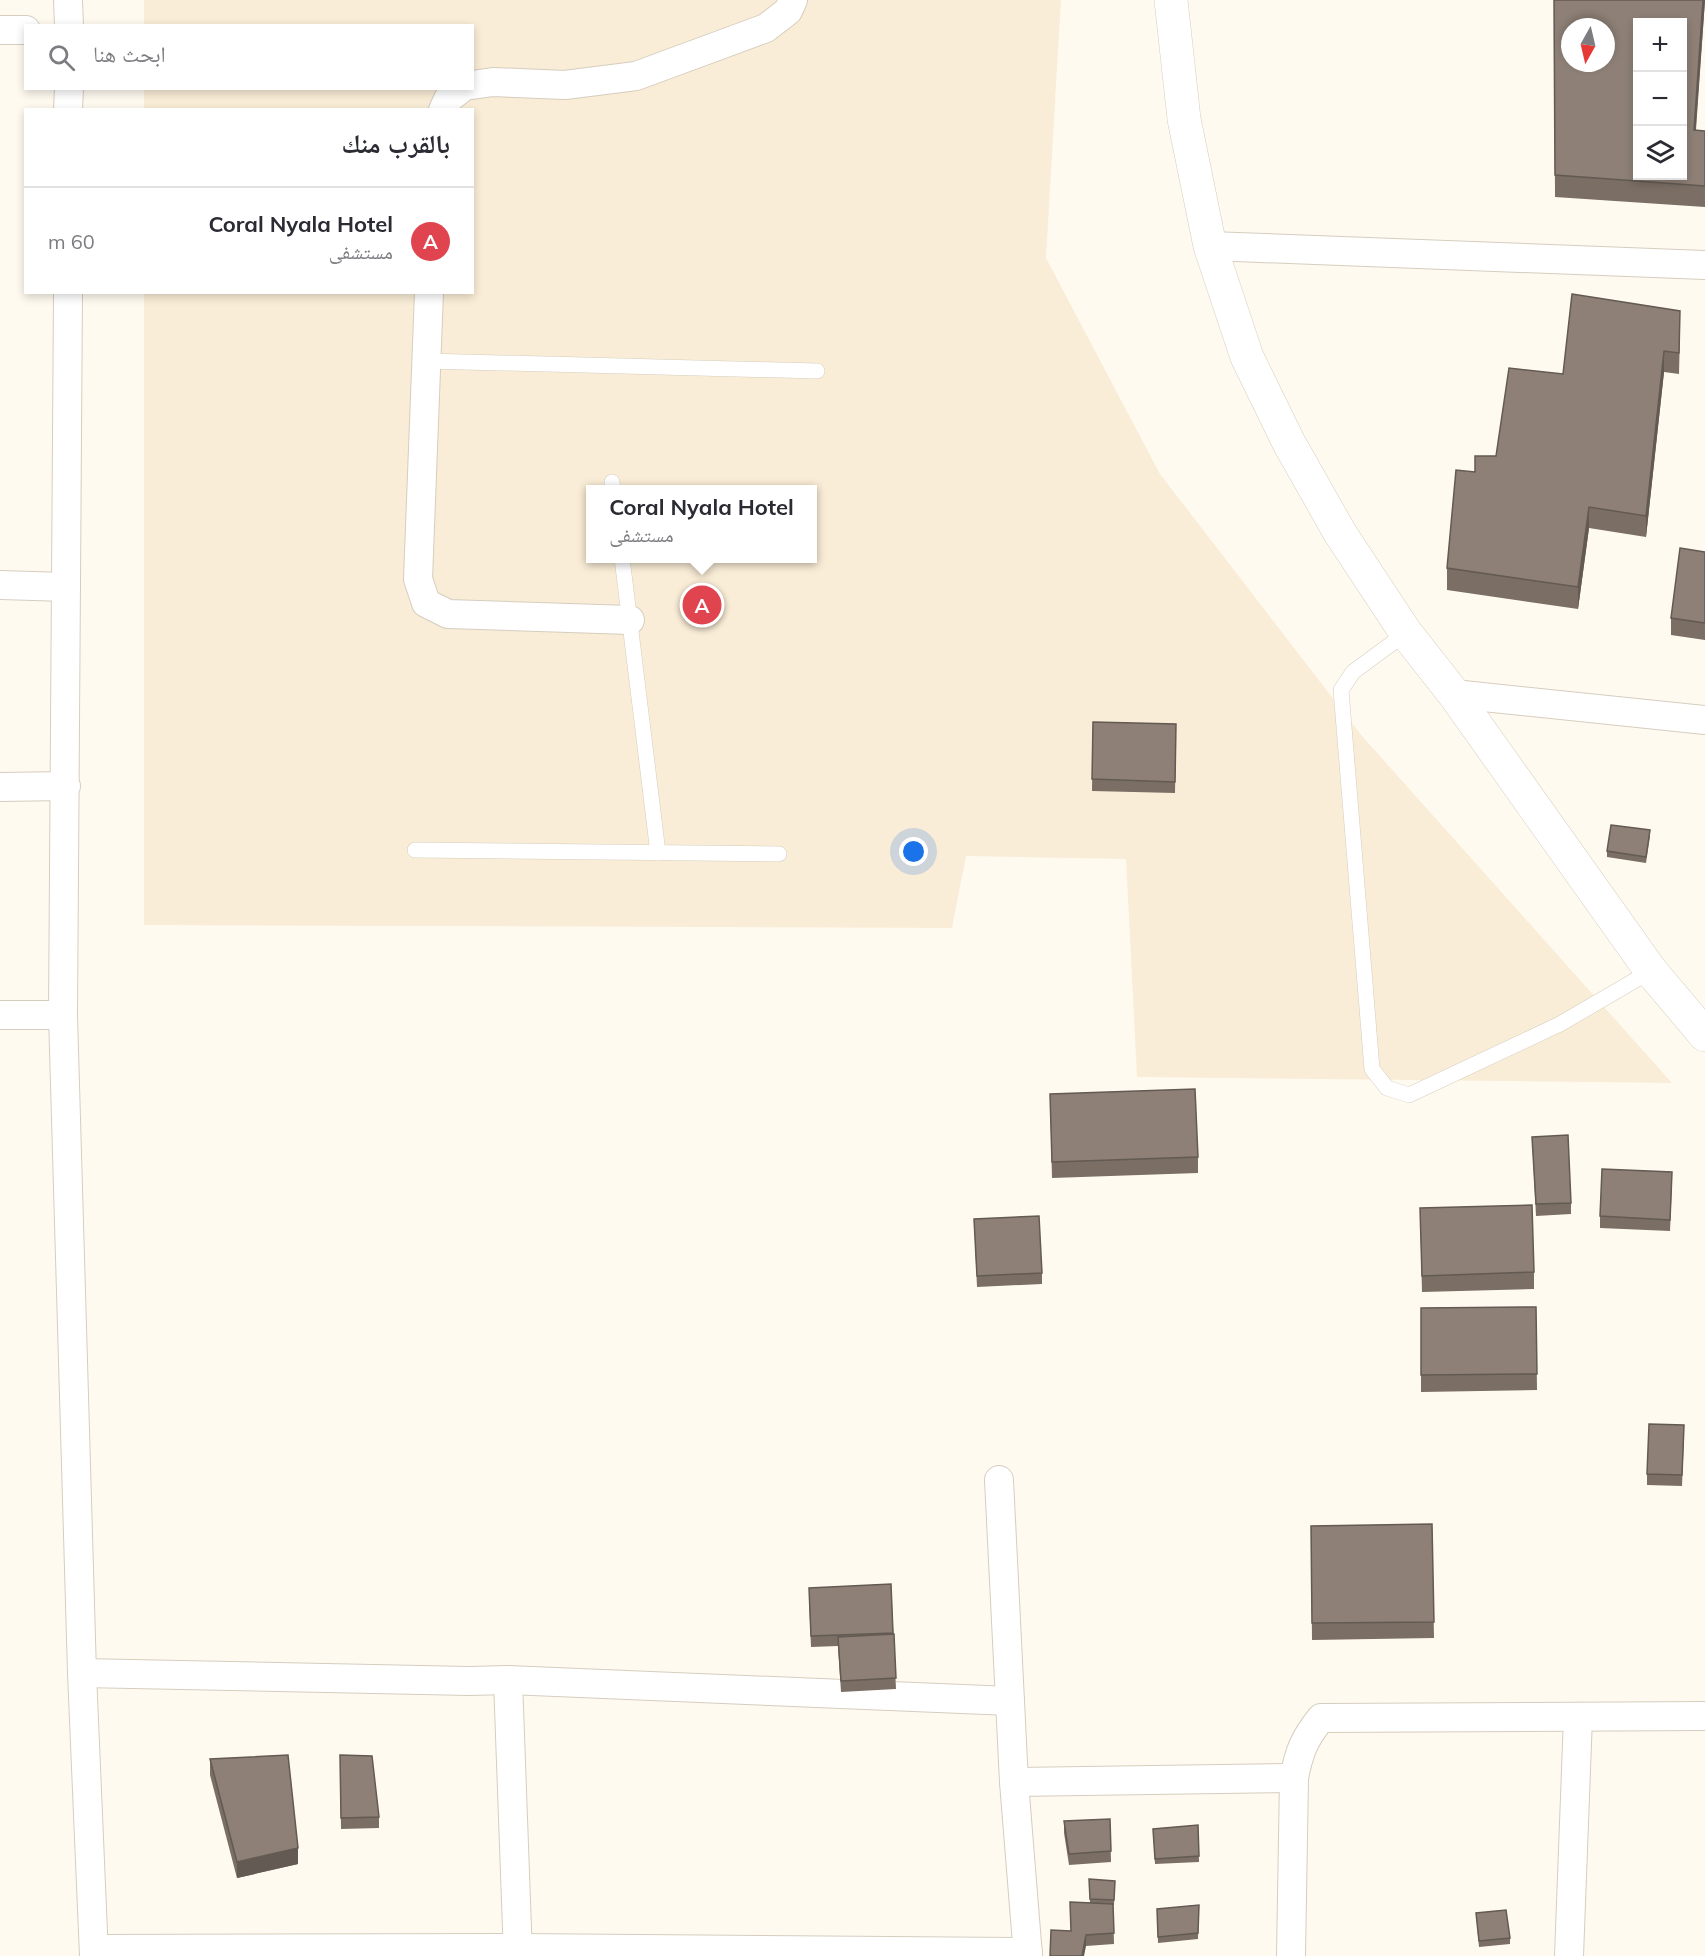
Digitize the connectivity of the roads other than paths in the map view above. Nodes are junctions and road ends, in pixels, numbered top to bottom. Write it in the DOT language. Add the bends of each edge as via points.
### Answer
graph roads {
  1 [pos="68,0"];
  2 [pos="793,0"];
  3 [pos="1171,0"];
  4 [pos="69,24"];
  5 [pos="0,30"];
  6 [pos="24,30"];
  7 [pos="474,85"];
  8 [pos="69,90"];
  9 [pos="459,90"];
  10 [pos="69,108"];
  11 [pos="444,108"];
  12 [pos="1210,246"];
  13 [pos="1705,265"];
  14 [pos="68,294"];
  15 [pos="429,294"];
  16 [pos="426,361"];
  17 [pos="817,371"];
  18 [pos="623,563"];
  19 [pos="0,585"];
  20 [pos="66,587"];
  21 [pos="630,620"];
  22 [pos="1406,633"];
  23 [pos="1454,694"];
  24 [pos="1705,720"];
  25 [pos="66,786"];
  26 [pos="0,787"];
  27 [pos="415,850"];
  28 [pos="658,853"];
  29 [pos="780,854"];
  30 [pos="1651,971"];
  31 [pos="0,1015"];
  32 [pos="63,1015"];
  33 [pos="1705,1035"];
  34 [pos="999,1480"];
  35 [pos="82,1672"];
  36 [pos="508,1680"];
  37 [pos="1010,1701"];
  38 [pos="1705,1716"];
  39 [pos="1578,1717"];
  40 [pos="1294,1778"];
  41 [pos="1014,1782"];
  42 [pos="518,1952"];
  43 [pos="94,1953"];
  44 [pos="1028,1954"];
  45 [pos="1291,1956"];
  46 [pos="1569,1956"];
  1 -- 4 [label="street"];
  2 -- 7 [label="street" via="789,11 766,28 636,76 564,85"];
  3 -- 12 [label="main road" via="1184,119"];
  5 -- 6 [label="street"];
  8 -- 10 [label="street"];
  9 -- 11 [label="street"];
  12 -- 13 [label="street"];
  12 -- 22 [label="main road" via="1247,357 1289,443 1340,533"];
  14 -- 20 [label="street"];
  15 -- 16 [label="street"];
  16 -- 17 [label="lane"];
  16 -- 21 [label="street" via="418,579 426,603 448,614"];
  18 -- 21 [label="lane"];
  19 -- 20 [label="street"];
  20 -- 25 [label="street"];
  21 -- 28 [label="lane"];
  22 -- 23 [label="main road"];
  22 -- 30 [label="lane" via="1353,672 1341,690 1372,1069 1387,1088 1409,1095 1560,1024"];
  23 -- 24 [label="street"];
  23 -- 30 [label="main road"];
  25 -- 26 [label="street"];
  25 -- 32 [label="street"];
  27 -- 28 [label="lane"];
  28 -- 29 [label="lane"];
  30 -- 33 [label="main road"];
  31 -- 32 [label="street"];
  32 -- 35 [label="street"];
  34 -- 37 [label="street"];
  35 -- 36 [label="street"];
  35 -- 43 [label="street"];
  36 -- 37 [label="street"];
  36 -- 42 [label="street"];
  37 -- 41 [label="street"];
  38 -- 39 [label="street"];
  39 -- 40 [label="street" via="1321,1718 1307,1735"];
  39 -- 46 [label="street"];
  40 -- 41 [label="street"];
  40 -- 45 [label="street"];
  41 -- 44 [label="street"];
  42 -- 43 [label="street"];
  42 -- 44 [label="street"];
}
